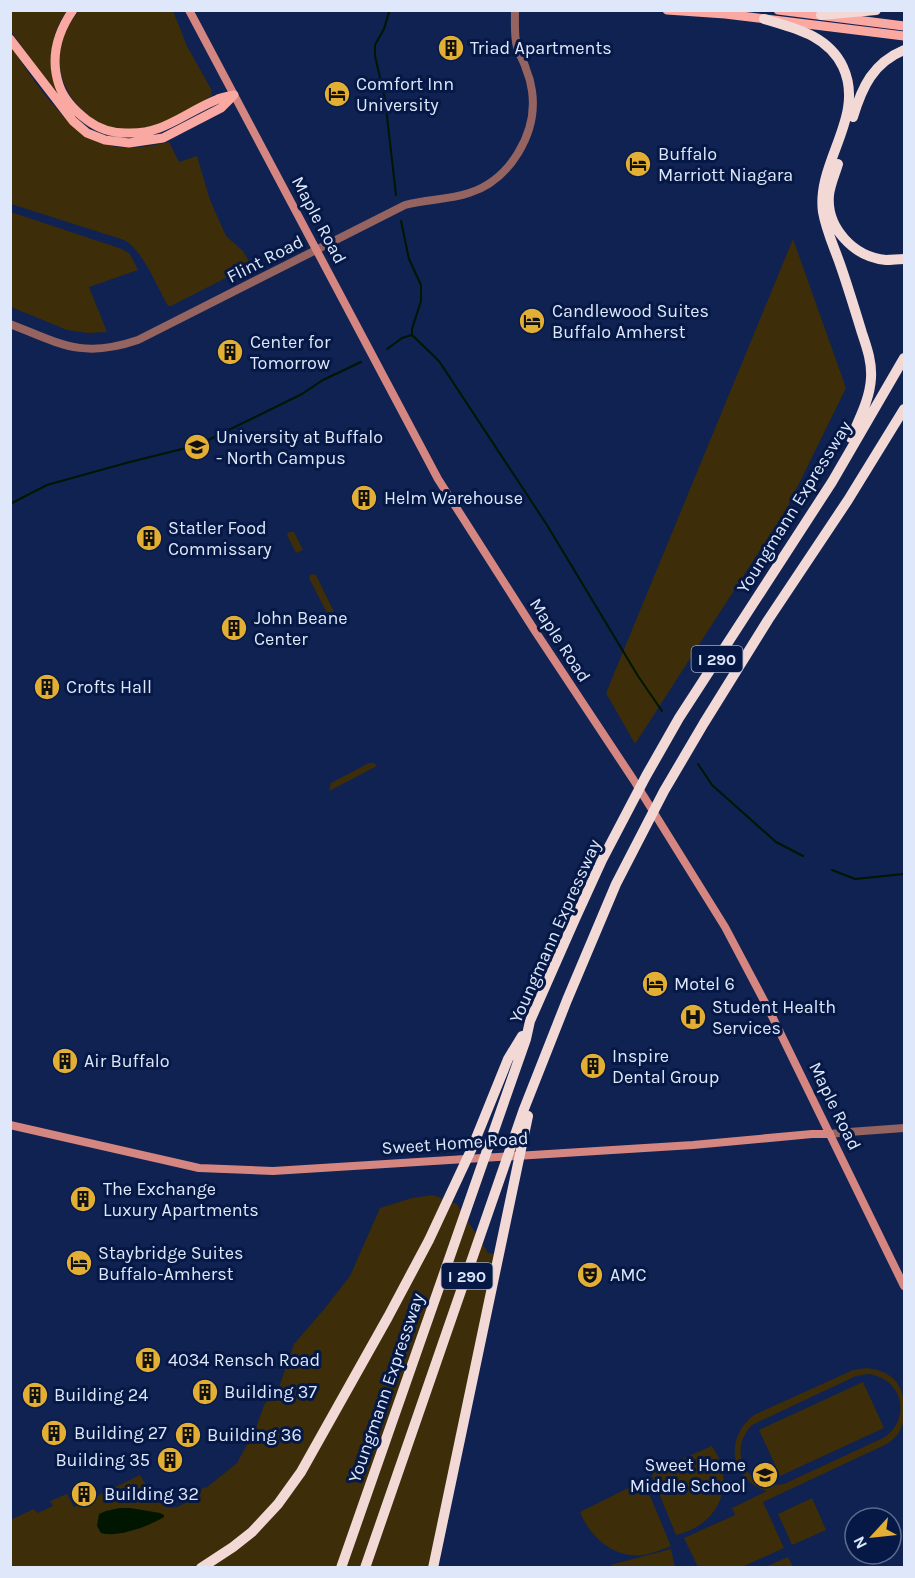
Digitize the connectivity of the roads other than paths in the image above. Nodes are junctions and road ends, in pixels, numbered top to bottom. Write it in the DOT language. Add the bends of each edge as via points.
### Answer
graph roads {
  1 [pos="73,10"];
  2 [pos="189,10"];
  3 [pos="514,10"];
  4 [pos="667,10"];
  5 [pos="778,10"];
  6 [pos="876,10"];
  7 [pos="821,15"];
  8 [pos="764,19"];
  9 [pos="904,26"];
  10 [pos="904,36"];
  11 [pos="10,39"];
  12 [pos="904,50"];
  13 [pos="234,95"];
  14 [pos="315,250"];
  15 [pos="904,259"];
  16 [pos="10,324"];
  17 [pos="904,358"];
  18 [pos="904,410"];
  19 [pos="832,482"];
  20 [pos="530,1022"];
  21 [pos="10,1125"];
  22 [pos="904,1128"];
  23 [pos="520,1134"];
  24 [pos="830,1134"];
  25 [pos="904,1286"];
  26 [pos="201,1568"];
  27 [pos="341,1568"];
  28 [pos="365,1568"];
  29 [pos="433,1568"];
  1 -- 13 [label="main road" via="58,36 55,50 58,82 73,108 94,125 114,133 144,133"];
  2 -- 13 [label="main road, Maple Road"];
  3 -- 14 [label="street, Flint Road" via="515,37 530,81 533,106 521,150 507,168 473,192 405,205"];
  4 -- 8 [label="main road"];
  5 -- 7 [label="main road"];
  6 -- 7 [label="highway"];
  7 -- 9 [label="main road"];
  8 -- 10 [label="main road"];
  8 -- 19 [label="highway" via="823,42 843,67 848,85 848,116 826,177 823,211 869,357 871,378 867,399"];
  11 -- 13 [label="main road" via="73,121 87,133 105,140 129,143 163,138 220,108"];
  12 -- 15 [label="highway" via="886,60 860,93 829,194 831,216 850,245 884,260"];
  13 -- 14 [label="main road, Maple Road"];
  14 -- 16 [label="street, Flint Road" via="122,345 81,349"];
  14 -- 24 [label="main road, Maple Road" via="438,479 734,942"];
  17 -- 19 [label="highway, Youngmann Expressway / I 290"];
  18 -- 23 [label="highway, Youngmann Expressway / I 290" via="664,791 616,884 536,1078"];
  19 -- 20 [label="highway, Youngmann Expressway / I 290" via="679,718 646,776 574,919"];
  20 -- 26 [label="highway" via="508,1059 457,1181 405,1286 294,1483 252,1532"];
  20 -- 27 [label="highway, Youngmann Expressway / I 290"];
  21 -- 24 [label="main road, Sweet Home Road" via="199,1168 273,1171"];
  22 -- 24 [label="street, Sweet Home Road"];
  23 -- 28 [label="highway, Youngmann Expressway / I 290" via="501,1178"];
  23 -- 29 [label="highway"];
  24 -- 25 [label="main road, Maple Road"];
}
